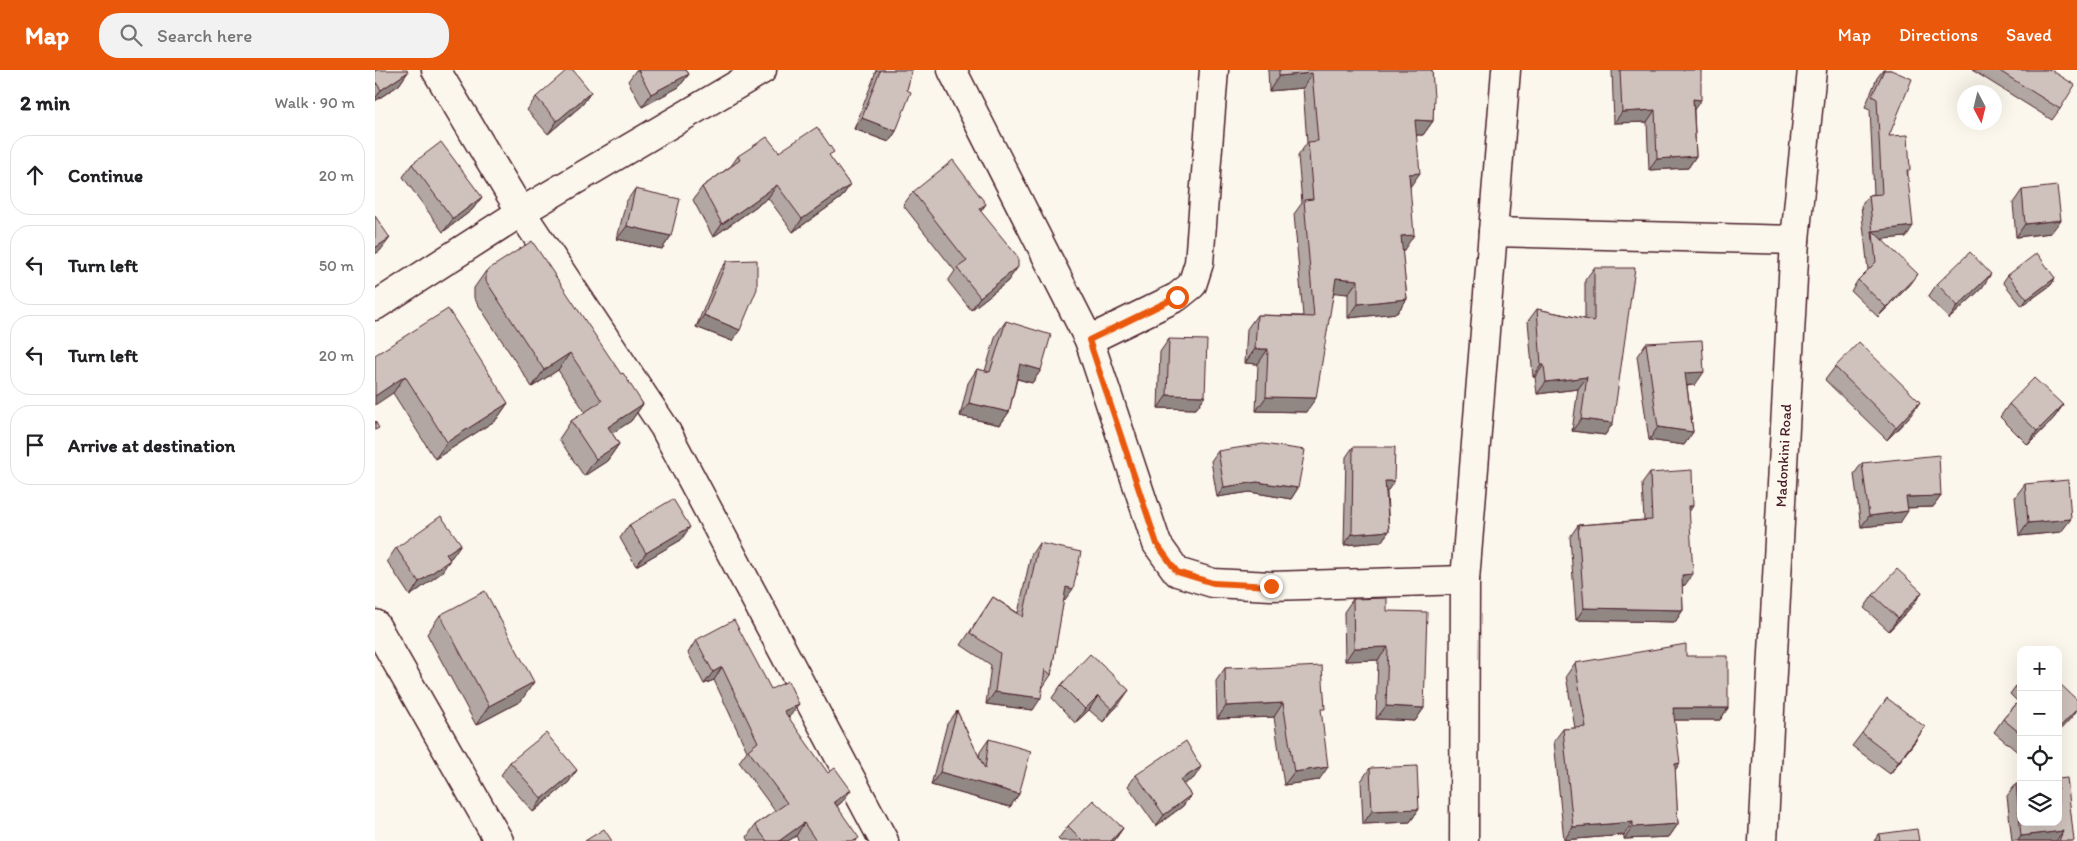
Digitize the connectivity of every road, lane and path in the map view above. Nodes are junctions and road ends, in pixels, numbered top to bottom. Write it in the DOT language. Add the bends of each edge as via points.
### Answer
graph roads {
  1 [pos="436,70"];
  2 [pos="762,70"];
  3 [pos="952,70"];
  4 [pos="1214,70"];
  5 [pos="1506,70"];
  6 [pos="1812,70"];
  7 [pos="521,212"];
  8 [pos="1493,232"];
  9 [pos="1795,240"];
  10 [pos="375,306"];
  11 [pos="1089,340"];
  12 [pos="1465,580"];
  13 [pos="375,624"];
  14 [pos="499,841"];
  15 [pos="884,841"];
  16 [pos="1464,841"];
  17 [pos="1763,841"];
  1 -- 7 [label="street"];
  2 -- 7 [label="street"];
  3 -- 11 [label="street"];
  4 -- 11 [label="street" via="1199,264 1192,285 1177,297"];
  5 -- 8 [label="street"];
  6 -- 9 [label="street, Madonkini Road"];
  7 -- 10 [label="street"];
  7 -- 15 [label="street" via="664,427"];
  8 -- 9 [label="street"];
  8 -- 12 [label="street"];
  9 -- 17 [label="street, Madonkini Road"];
  11 -- 12 [label="street" via="1157,544 1177,572 1213,583 1271,586"];
  12 -- 16 [label="street"];
  13 -- 14 [label="street"];
}
